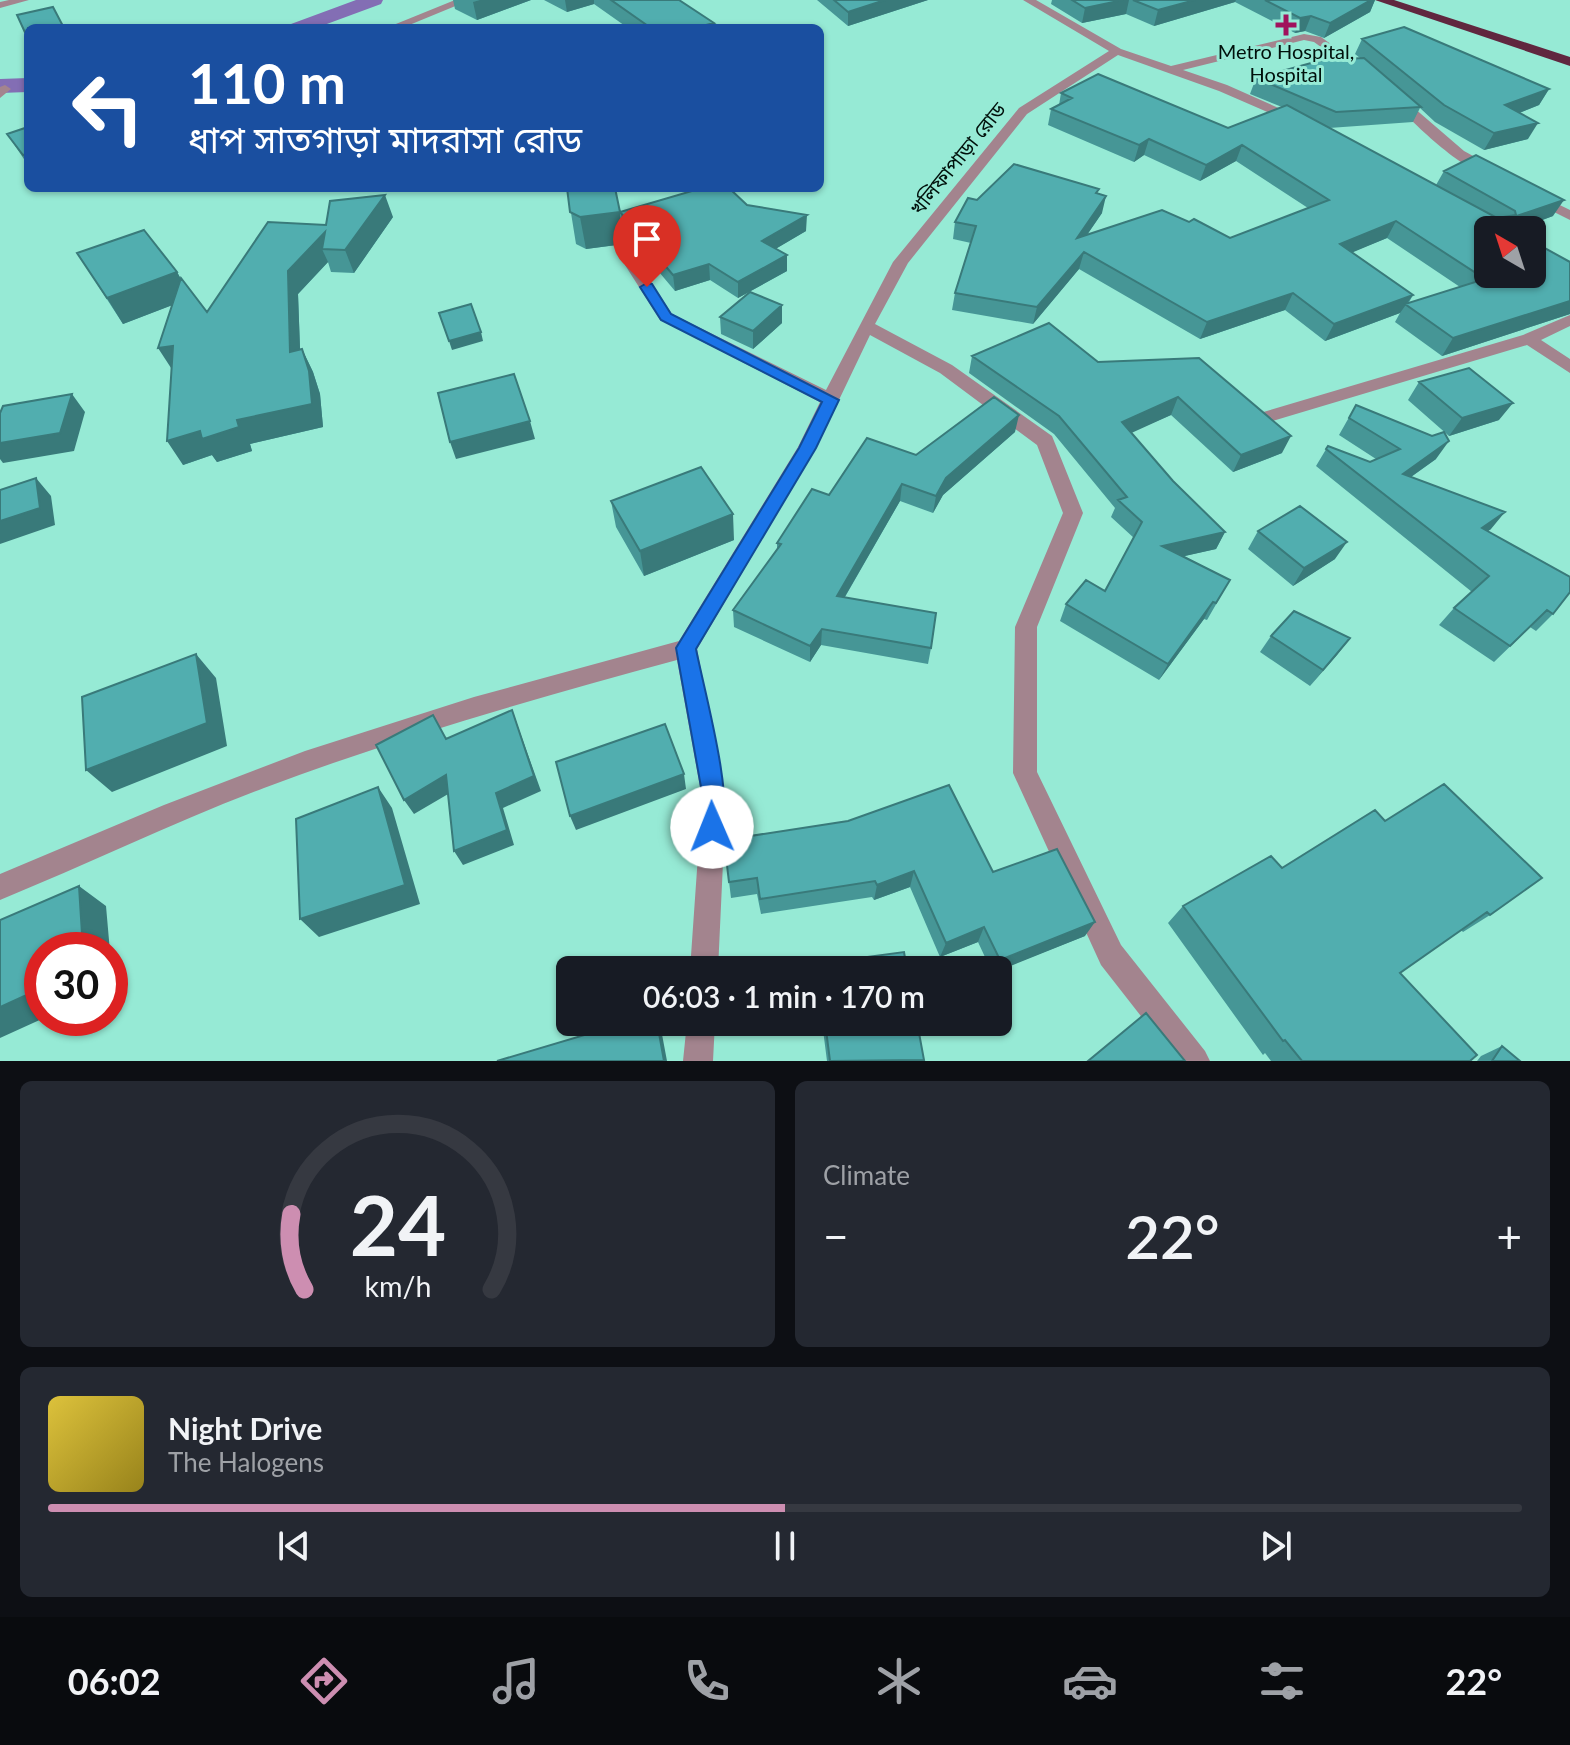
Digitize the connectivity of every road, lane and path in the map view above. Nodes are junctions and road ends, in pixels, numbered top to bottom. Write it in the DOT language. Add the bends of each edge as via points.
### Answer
graph roads {
  1 [pos="24,0"];
  2 [pos="465,0"];
  3 [pos="1028,0"];
  4 [pos="1381,0"];
  5 [pos="1409,0"];
  6 [pos="0,5"];
  7 [pos="402,24"];
  8 [pos="1117,51"];
  9 [pos="1570,52"];
  10 [pos="1570,62"];
  11 [pos="1173,69"];
  12 [pos="1310,126"];
  13 [pos="1501,177"];
  14 [pos="1528,193"];
  15 [pos="1570,216"];
  16 [pos="633,265"];
  17 [pos="1570,320"];
  18 [pos="866,326"];
  19 [pos="1529,339"];
  20 [pos="1570,367"];
  21 [pos="831,400"];
  22 [pos="1256,420"];
  23 [pos="686,648"];
  24 [pos="0,887"];
  25 [pos="705,956"];
  26 [pos="700,1036"];
  27 [pos="698,1061"];
  28 [pos="1195,1061"];
  1 -- 6 [label="street"];
  2 -- 7 [label="street"];
  3 -- 8 [label="street"];
  4 -- 10 [label="highway"];
  5 -- 9 [label="highway"];
  8 -- 11 [label="street"];
  8 -- 18 [label="street, খলিফাপাড়া রোড" via="1023,111 901,262"];
  11 -- 12 [label="street"];
  11 -- 13 [label="street" via="1304,37 1317,39 1368,74 1459,154"];
  14 -- 15 [label="street"];
  16 -- 21 [label="street" via="666,317"];
  17 -- 19 [label="street"];
  18 -- 21 [label="street, খলিফাপাড়া রোড"];
  18 -- 28 [label="street" via="946,369 1045,441 1073,513 1026,627 1025,773 1111,955"];
  19 -- 20 [label="street"];
  19 -- 22 [label="street"];
  21 -- 23 [label="street, খলিফাপাড়া রোড"];
  23 -- 24 [label="street" via="348,747 126,831"];
  23 -- 25 [label="street" via="714,798"];
  26 -- 27 [label="street"];
}
